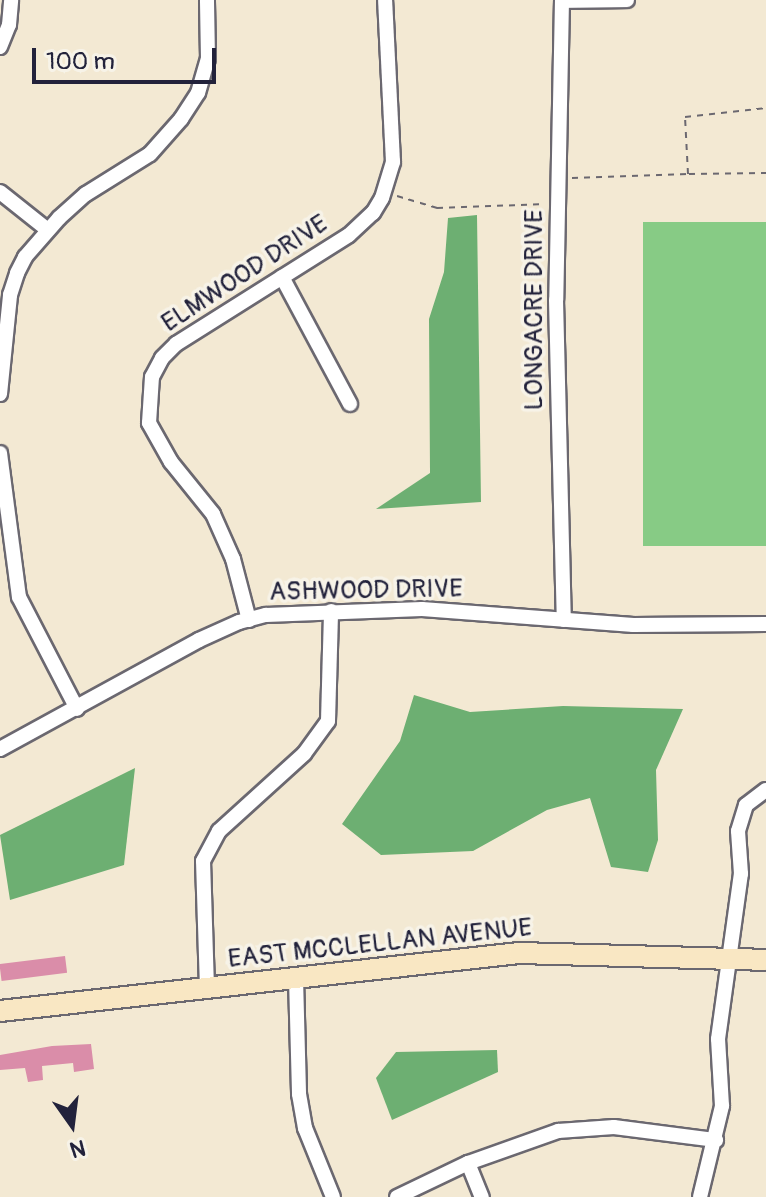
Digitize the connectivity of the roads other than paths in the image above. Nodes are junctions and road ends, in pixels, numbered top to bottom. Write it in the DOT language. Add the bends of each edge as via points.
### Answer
graph roads {
  1 [pos="11,0"];
  2 [pos="207,0"];
  3 [pos="385,0"];
  4 [pos="562,0"];
  5 [pos="627,0"];
  6 [pos="0,47"];
  7 [pos="0,192"];
  8 [pos="48,230"];
  9 [pos="282,277"];
  10 [pos="0,394"];
  11 [pos="350,404"];
  12 [pos="0,453"];
  13 [pos="331,611"];
  14 [pos="249,620"];
  15 [pos="564,620"];
  16 [pos="766,624"];
  17 [pos="77,709"];
  18 [pos="0,749"];
  19 [pos="766,790"];
  20 [pos="729,959"];
  21 [pos="766,960"];
  22 [pos="296,978"];
  23 [pos="207,988"];
  24 [pos="0,1011"];
  25 [pos="716,1140"];
  26 [pos="468,1163"];
  27 [pos="333,1197"];
  28 [pos="397,1197"];
  29 [pos="482,1197"];
  30 [pos="700,1197"];
  1 -- 6 [label="street"];
  2 -- 8 [label="street" via="208,59 198,93 181,119 150,154 86,194"];
  3 -- 9 [label="street, ELMWOOD DRIVE" via="394,139 385,190 362,225"];
  4 -- 5 [label="street"];
  4 -- 15 [label="street, LONGACRE DRIVE" via="556,300"];
  7 -- 8 [label="street"];
  8 -- 10 [label="street" via="25,257 10,295"];
  9 -- 11 [label="street"];
  9 -- 14 [label="street, ELMWOOD DRIVE" via="176,344 152,377 148,398 149,423 158,443 213,514 233,559"];
  12 -- 17 [label="street" via="19,597"];
  13 -- 14 [label="street, ASHWOOD DRIVE"];
  13 -- 15 [label="street, ASHWOOD DRIVE" via="422,609"];
  13 -- 23 [label="street" via="328,721 304,754 219,831 203,861"];
  14 -- 17 [label="street, ASHWOOD DRIVE" via="199,640"];
  15 -- 16 [label="street, ASHWOOD DRIVE"];
  17 -- 18 [label="street, ASHWOOD DRIVE"];
  19 -- 20 [label="street" via="746,805 740,818 741,874"];
  20 -- 21 [label="street, EAST MCCLELLAN AVENUE"];
  20 -- 22 [label="street, EAST MCCLELLAN AVENUE" via="519,953"];
  20 -- 25 [label="street" via="720,1016 722,1106"];
  22 -- 23 [label="street, EAST MCCLELLAN AVENUE"];
  22 -- 27 [label="street" via="299,1094 305,1128"];
  23 -- 24 [label="street, EAST MCCLELLAN AVENUE"];
  25 -- 26 [label="street" via="585,1128 527,1140"];
  25 -- 30 [label="street"];
  26 -- 28 [label="street"];
  26 -- 29 [label="street"];
}
